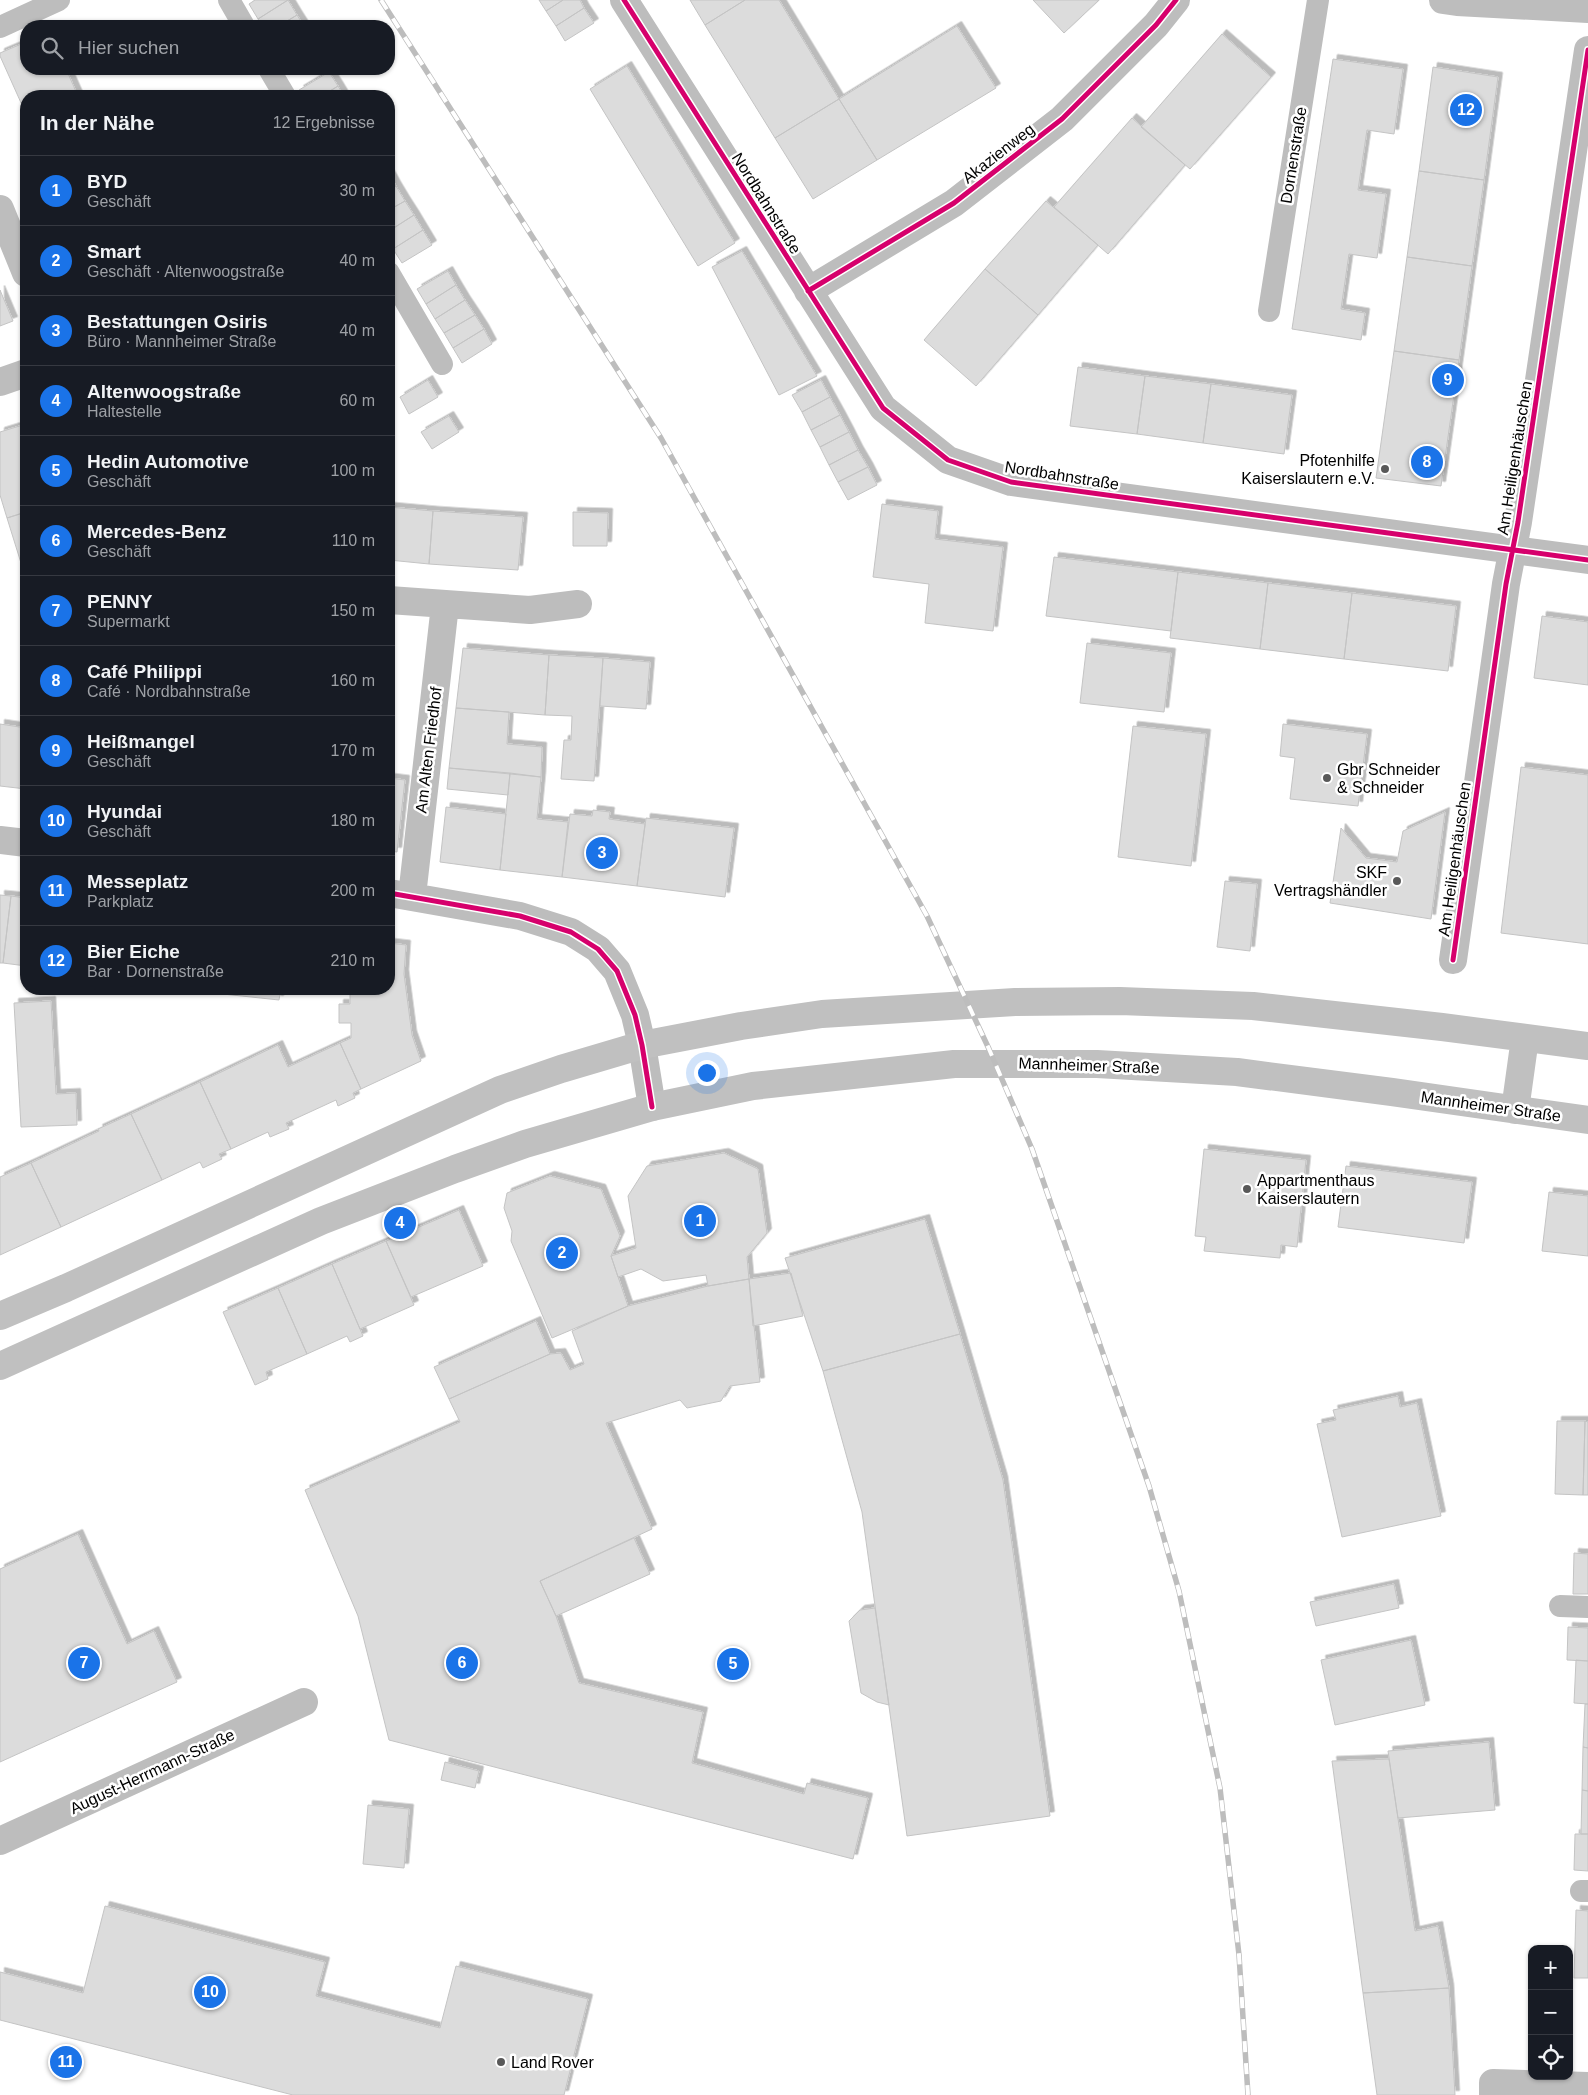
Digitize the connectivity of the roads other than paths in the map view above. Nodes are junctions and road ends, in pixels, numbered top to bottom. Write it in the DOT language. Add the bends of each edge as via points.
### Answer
graph roads {
  1 [pos="59,0"];
  2 [pos="229,0"];
  3 [pos="624,0"];
  4 [pos="1176,0"];
  5 [pos="1318,0"];
  6 [pos="1443,0"];
  7 [pos="1588,9"];
  8 [pos="241,20"];
  9 [pos="0,27"];
  10 [pos="1588,50"];
  11 [pos="273,75"];
  12 [pos="281,90"];
  13 [pos="0,210"];
  14 [pos="20,259"];
  15 [pos="395,283"];
  16 [pos="808,291"];
  17 [pos="1269,311"];
  18 [pos="442,364"];
  19 [pos="20,375"];
  20 [pos="0,382"];
  21 [pos="1513,551"];
  22 [pos="1588,560"];
  23 [pos="395,600"];
  24 [pos="445,604"];
  25 [pos="578,604"];
  26 [pos="0,840"];
  27 [pos="20,842"];
  28 [pos="400,895"];
  29 [pos="1453,960"];
  30 [pos="1525,1038"];
  31 [pos="642,1046"];
  32 [pos="1588,1046"];
  33 [pos="652,1107"];
  34 [pos="1516,1110"];
  35 [pos="1588,1120"];
  36 [pos="0,1316"];
  37 [pos="0,1366"];
  38 [pos="1560,1606"];
  39 [pos="1588,1607"];
  40 [pos="304,1702"];
  41 [pos="0,1841"];
  42 [pos="1588,2086"];
  43 [pos="1494,2095"];
  1 -- 9 [label="lane"];
  2 -- 8 [label="lane"];
  3 -- 16 [label="street, Nordbahnstraße"];
  4 -- 16 [label="street, Akazienweg" via="1156,25 1062,119 954,202"];
  5 -- 17 [label="lane, Dornenstraße"];
  6 -- 7 [label="street"];
  10 -- 21 [label="street, Am Heiligenhäuschen"];
  11 -- 12 [label="lane"];
  13 -- 14 [label="street"];
  15 -- 18 [label="lane"];
  16 -- 21 [label="street, Nordbahnstraße" via="883,408 948,460 1011,482"];
  19 -- 20 [label="street"];
  21 -- 22 [label="street, Nordbahnstraße"];
  21 -- 29 [label="street, Am Heiligenhäuschen"];
  23 -- 24 [label="street"];
  24 -- 25 [label="street" via="530,610"];
  24 -- 28 [label="street, Am Alten Friedhof"];
  26 -- 27 [label="street"];
  28 -- 31 [label="street" via="520,916 571,932 598,949 616,971 635,1015"];
  30 -- 31 [label="main road" via="1253,1006 1120,1001 1006,1002 822,1014"];
  30 -- 32 [label="main road"];
  30 -- 34 [label="main road"];
  31 -- 33 [label="street"];
  31 -- 36 [label="main road" via="500,1090"];
  33 -- 34 [label="main road, Mannheimer Straße" via="753,1086 838,1076 954,1064 1037,1062 1237,1072"];
  33 -- 37 [label="main road, Mannheimer Straße" via="525,1144 312,1225"];
  34 -- 35 [label="main road, Mannheimer Straße"];
  38 -- 39 [label="lane"];
  40 -- 41 [label="street, August-Herrmann-Straße"];
  42 -- 43 [label="street" via="1493,2083"];
}
